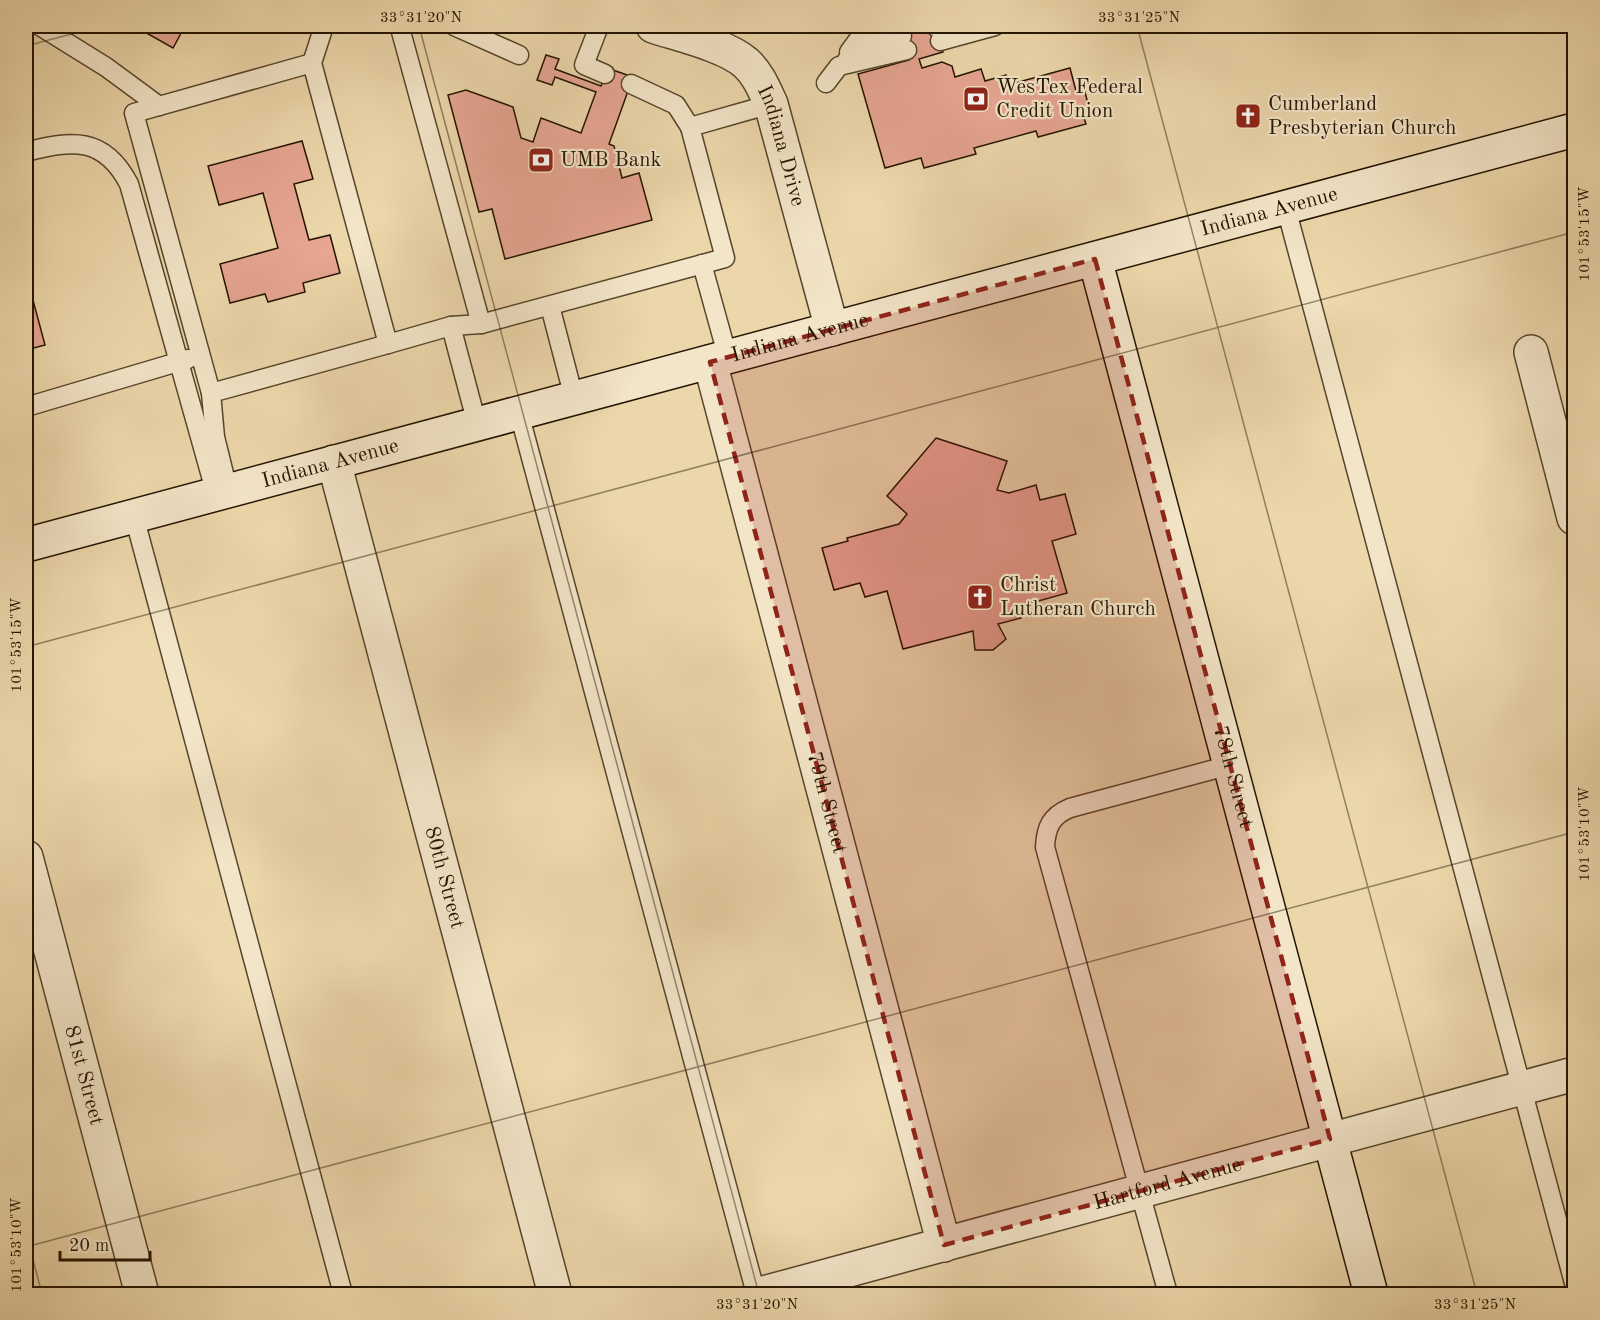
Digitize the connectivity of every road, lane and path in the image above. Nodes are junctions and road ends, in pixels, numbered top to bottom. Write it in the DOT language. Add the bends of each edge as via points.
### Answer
graph roads {
  1 [pos="40,26"];
  2 [pos="324,26"];
  3 [pos="397,26"];
  4 [pos="454,26"];
  5 [pos="599,26"];
  6 [pos="995,26"];
  7 [pos="667,28"];
  8 [pos="939,31"];
  9 [pos="900,37"];
  10 [pos="519,55"];
  11 [pos="312,63"];
  12 [pos="839,66"];
  13 [pos="605,74"];
  14 [pos="826,83"];
  15 [pos="631,84"];
  16 [pos="771,104"];
  17 [pos="159,106"];
  18 [pos="690,127"];
  19 [pos="1575,130"];
  20 [pos="26,152"];
  21 [pos="1286,208"];
  22 [pos="1095,259"];
  23 [pos="702,264"];
  24 [pos="550,306"];
  25 [pos="481,324"];
  26 [pos="451,326"];
  27 [pos="832,329"];
  28 [pos="388,344"];
  29 [pos="1531,352"];
  30 [pos="201,356"];
  31 [pos="719,360"];
  32 [pos="177,363"];
  33 [pos="211,393"];
  34 [pos="574,398"];
  35 [pos="26,407"];
  36 [pos="519,413"];
  37 [pos="477,424"];
  38 [pos="334,462"];
  39 [pos="222,492"];
  40 [pos="134,516"];
  41 [pos="1575,518"];
  42 [pos="26,544"];
  43 [pos="1230,765"];
  44 [pos="26,857"];
  45 [pos="1575,1074"];
  46 [pos="1522,1088"];
  47 [pos="1329,1139"];
  48 [pos="1138,1191"];
  49 [pos="944,1245"];
  50 [pos="1575,1283"];
  51 [pos="142,1294"];
  52 [pos="343,1294"];
  53 [pos="555,1294"];
  54 [pos="756,1294"];
  55 [pos="760,1294"];
  56 [pos="1167,1294"];
  57 [pos="1371,1294"];
  1 -- 17 [label="lane"];
  2 -- 11 [label="lane"];
  3 -- 25 [label="lane"];
  4 -- 10 [label="lane"];
  5 -- 13 [label="lane" via="584,65"];
  6 -- 8 [label="lane"];
  7 -- 16 [label="street, Indiana Drive" via="745,62"];
  9 -- 12 [label="lane"];
  9 -- 12 [label="lane" via="863,33"];
  11 -- 17 [label="lane"];
  11 -- 28 [label="lane"];
  12 -- 14 [label="lane"];
  15 -- 18 [label="lane" via="676,105"];
  16 -- 18 [label="lane"];
  16 -- 27 [label="street, Indiana Drive"];
  17 -- 30 [label="lane" via="134,113"];
  18 -- 23 [label="lane" via="725,258"];
  19 -- 21 [label="street, Indiana Avenue"];
  20 -- 32 [label="lane" via="56,144 83,143 119,164 129,184"];
  21 -- 22 [label="street, Indiana Avenue"];
  21 -- 46 [label="lane"];
  22 -- 27 [label="street, Indiana Avenue"];
  22 -- 43 [label="street, 78th Street"];
  23 -- 24 [label="lane"];
  23 -- 31 [label="lane"];
  24 -- 25 [label="lane"];
  24 -- 34 [label="lane"];
  25 -- 26 [label="lane"];
  26 -- 28 [label="lane"];
  26 -- 37 [label="lane"];
  27 -- 31 [label="street, Indiana Avenue"];
  28 -- 33 [label="lane"];
  29 -- 41 [label="street"];
  30 -- 32 [label="lane"];
  30 -- 33 [label="lane"];
  31 -- 34 [label="street, Indiana Avenue"];
  31 -- 49 [label="street, 79th Street"];
  32 -- 35 [label="lane"];
  32 -- 39 [label="lane"];
  33 -- 39 [label="lane"];
  34 -- 36 [label="street, Indiana Avenue"];
  36 -- 37 [label="street, Indiana Avenue"];
  36 -- 54 [label="lane"];
  37 -- 38 [label="street, Indiana Avenue"];
  38 -- 39 [label="street, Indiana Avenue"];
  38 -- 53 [label="street, 80th Street"];
  39 -- 40 [label="street, Indiana Avenue"];
  40 -- 42 [label="street, Indiana Avenue"];
  40 -- 52 [label="lane"];
  43 -- 47 [label="street, 78th Street"];
  43 -- 48 [label="lane" via="1070,808 1058,813 1046,833 1045,847"];
  44 -- 51 [label="street, 81st Street"];
  45 -- 46 [label="street, Hartford Avenue"];
  46 -- 47 [label="street, Hartford Avenue"];
  46 -- 50 [label="lane"];
  47 -- 48 [label="street, Hartford Avenue"];
  47 -- 57 [label="street, 78th Street"];
  48 -- 49 [label="street, Hartford Avenue"];
  48 -- 56 [label="lane"];
  49 -- 55 [label="street, Hartford Avenue"];
}
